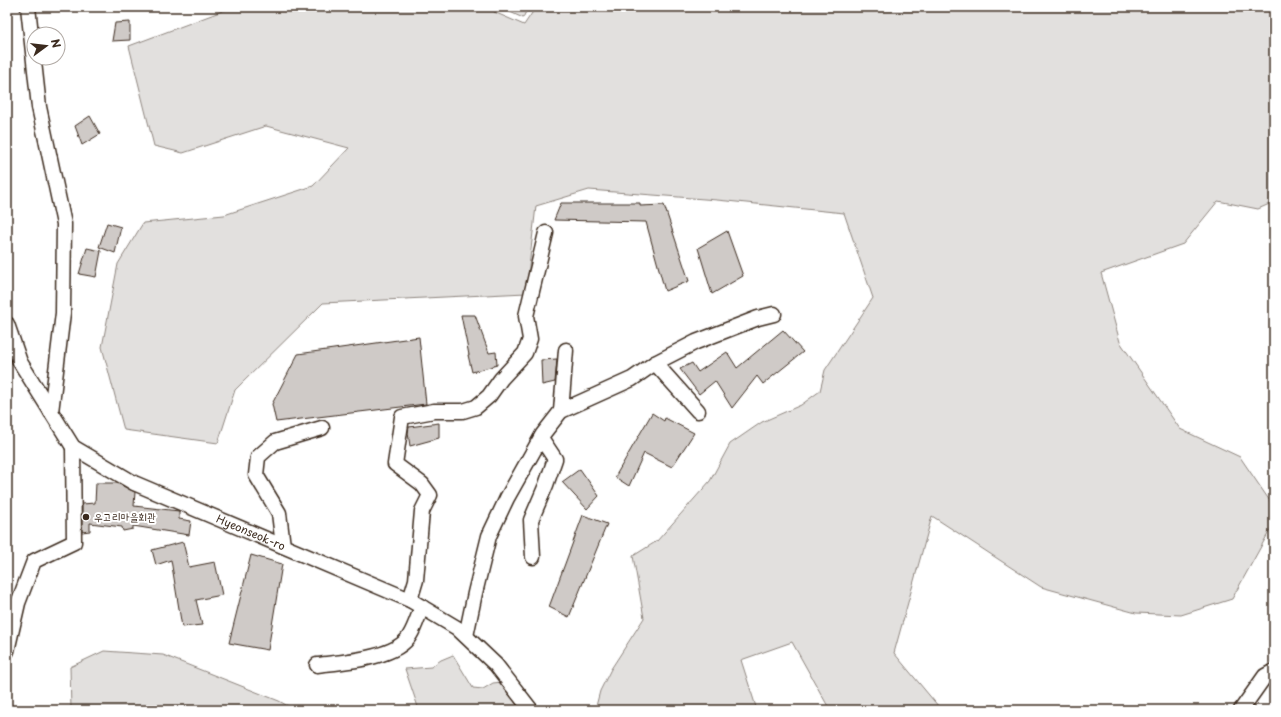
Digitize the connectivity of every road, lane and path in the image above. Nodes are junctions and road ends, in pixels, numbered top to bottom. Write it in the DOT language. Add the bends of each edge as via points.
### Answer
graph roads {
  1 [pos="28,7"];
  2 [pos="546,233"];
  3 [pos="774,314"];
  4 [pos="7,324"];
  5 [pos="566,350"];
  6 [pos="13,361"];
  7 [pos="655,363"];
  8 [pos="562,410"];
  9 [pos="698,411"];
  10 [pos="51,412"];
  11 [pos="322,428"];
  12 [pos="541,438"];
  13 [pos="74,447"];
  14 [pos="283,546"];
  15 [pos="533,557"];
  16 [pos="416,603"];
  17 [pos="466,636"];
  18 [pos="7,651"];
  19 [pos="316,665"];
  20 [pos="1274,671"];
  21 [pos="531,710"];
  22 [pos="1241,710"];
  1 -- 10 [label="street" via="39,107 64,224 63,313"];
  2 -- 16 [label="street" via="526,316 530,339 526,353 489,396 476,407 463,412 434,411 402,417 395,464 422,484 430,495 422,511"];
  3 -- 7 [label="street" via="696,342"];
  4 -- 6 [label="street, Hyeonseok-ro"];
  5 -- 8 [label="street"];
  6 -- 10 [label="street, Hyeonseok-ro"];
  7 -- 8 [label="street" via="632,379"];
  7 -- 9 [label="street"];
  8 -- 12 [label="street"];
  10 -- 13 [label="street, Hyeonseok-ro"];
  11 -- 14 [label="street" via="275,442 258,457 256,475 279,513"];
  12 -- 15 [label="street" via="555,459 531,520"];
  12 -- 17 [label="street" via="489,536"];
  13 -- 14 [label="street, Hyeonseok-ro" via="134,483"];
  13 -- 18 [label="street" via="74,542 34,561 18,603"];
  14 -- 16 [label="street, Hyeonseok-ro"];
  16 -- 17 [label="street, Hyeonseok-ro"];
  16 -- 19 [label="street" via="410,636 394,650 356,661"];
  17 -- 21 [label="street, Hyeonseok-ro" via="496,666"];
  20 -- 22 [label="street" via="1265,676"];
}
